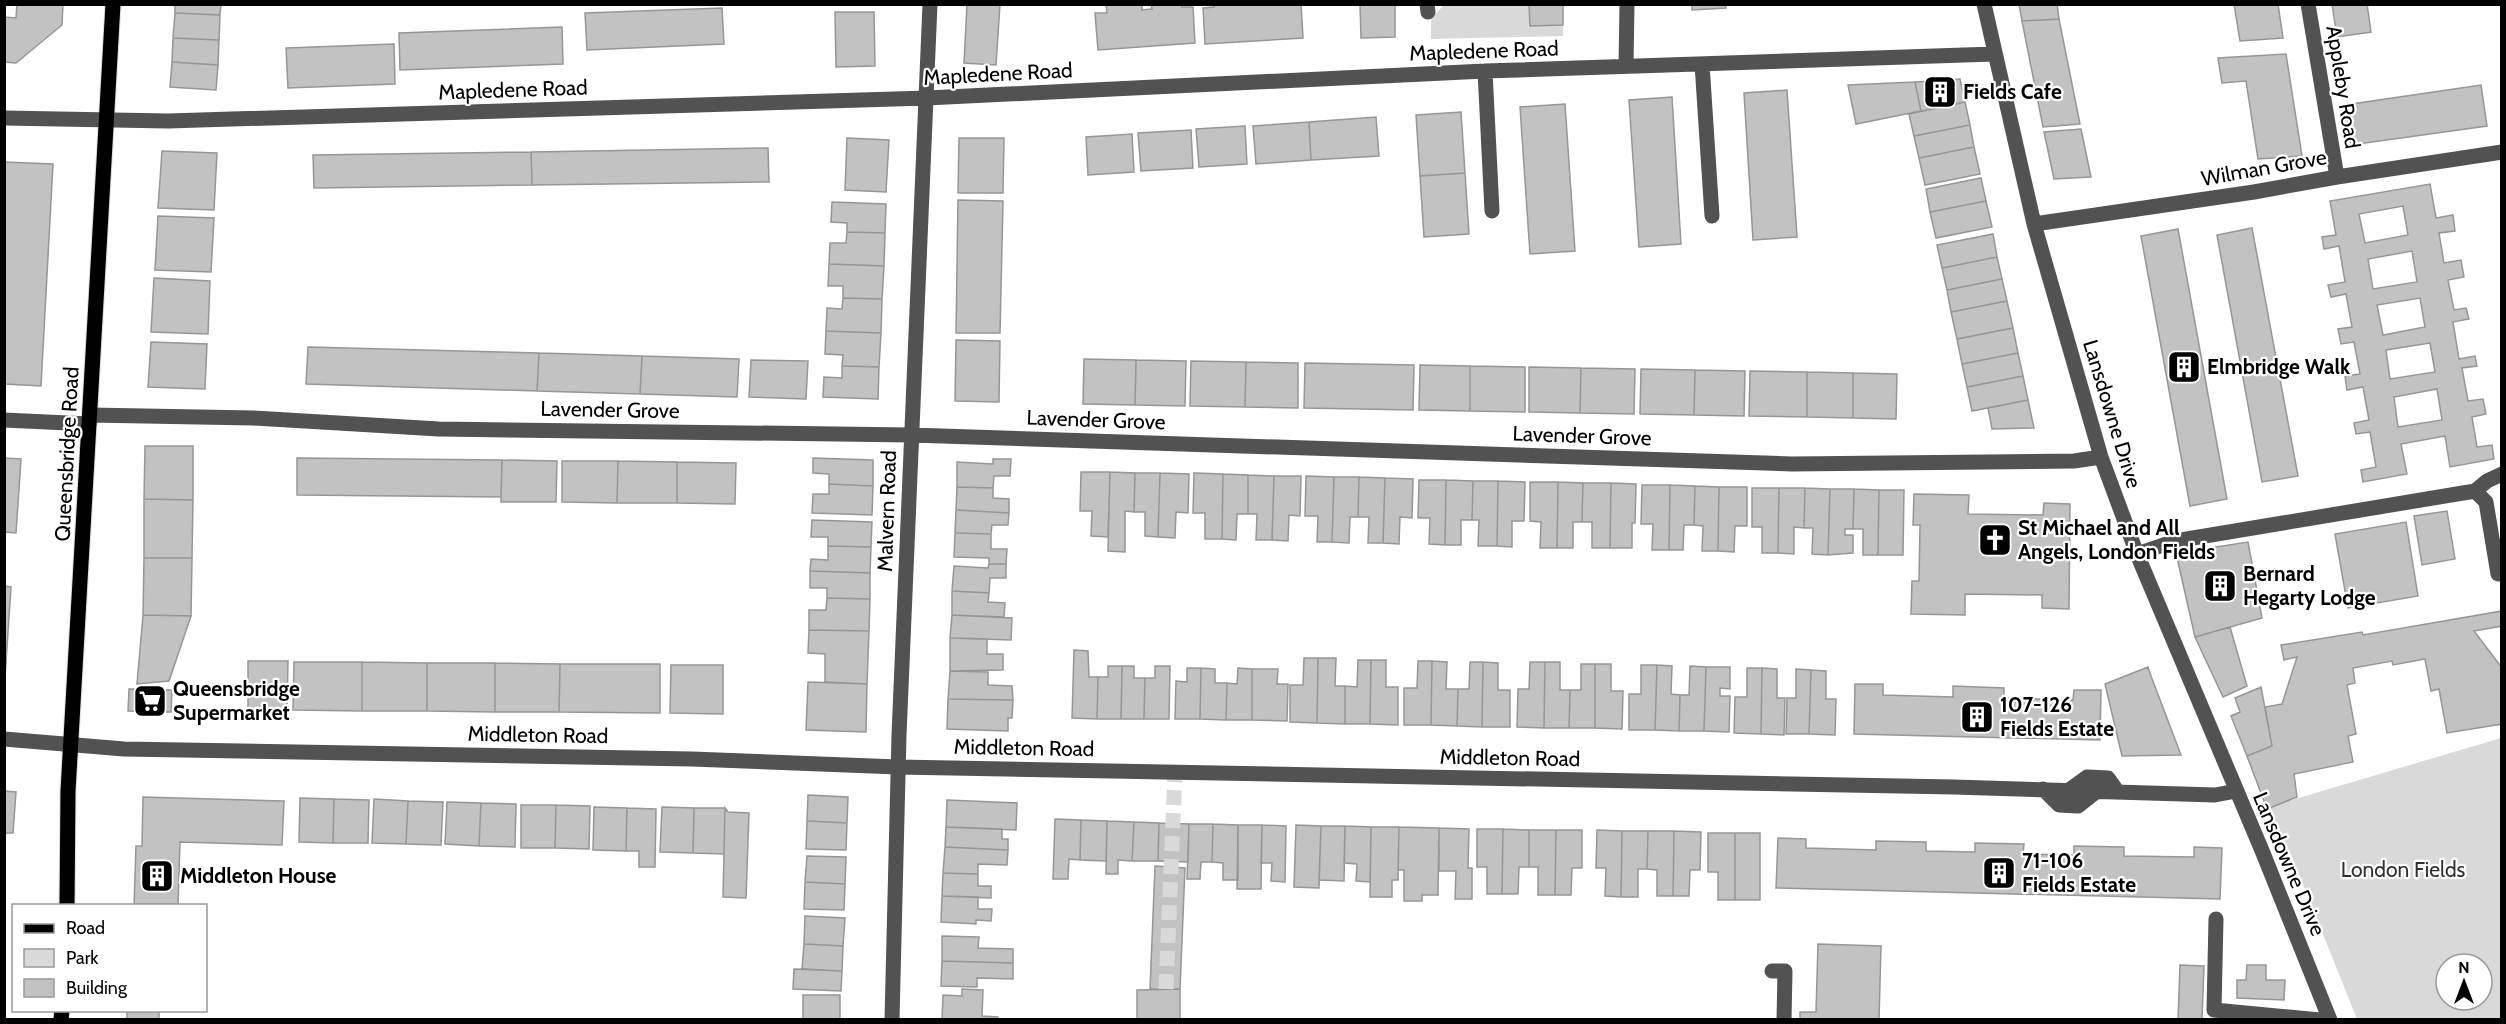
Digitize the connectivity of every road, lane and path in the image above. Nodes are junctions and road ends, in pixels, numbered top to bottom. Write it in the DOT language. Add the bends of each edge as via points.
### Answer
graph roads {
  1 [pos="113,4"];
  2 [pos="930,4"];
  3 [pos="1627,4"];
  4 [pos="1984,4"];
  5 [pos="2308,4"];
  6 [pos="1994,54"];
  7 [pos="1702,64"];
  8 [pos="1626,66"];
  9 [pos="1485,71"];
  10 [pos="927,98"];
  11 [pos="4,118"];
  12 [pos="106,120"];
  13 [pos="2502,152"];
  14 [pos="2337,177"];
  15 [pos="1492,211"];
  16 [pos="1712,216"];
  17 [pos="2034,224"];
  18 [pos="90,419"];
  19 [pos="4,420"];
  20 [pos="911,435"];
  21 [pos="2102,457"];
  22 [pos="2502,474"];
  23 [pos="2475,491"];
  24 [pos="2137,554"];
  25 [pos="2498,574"];
  26 [pos="4,739"];
  27 [pos="72,745"];
  28 [pos="898,767"];
  29 [pos="2043,789"];
  30 [pos="2069,790"];
  31 [pos="2097,791"];
  32 [pos="2236,791"];
  33 [pos="2118,792"];
  34 [pos="67,904"];
  35 [pos="2216,919"];
  36 [pos="1772,970"];
  37 [pos="892,1020"];
  38 [pos="1784,1020"];
  39 [pos="2320,1020"];
  40 [pos="2330,1020"];
  1 -- 12 [label="main road, Queensbridge Road"];
  2 -- 10 [label="street, Malvern Road"];
  3 -- 8 [label="street"];
  4 -- 6 [label="street, Lansdowne Drive"];
  5 -- 14 [label="street, Appleby Road"];
  6 -- 7 [label="street, Mapledene Road"];
  6 -- 17 [label="street, Lansdowne Drive"];
  7 -- 8 [label="street, Mapledene Road"];
  7 -- 16 [label="street"];
  8 -- 9 [label="street, Mapledene Road"];
  9 -- 10 [label="street, Mapledene Road"];
  9 -- 15 [label="street"];
  10 -- 12 [label="street, Mapledene Road"];
  10 -- 20 [label="street, Malvern Road"];
  11 -- 12 [label="street, Mapledene Road"];
  12 -- 18 [label="main road, Queensbridge Road"];
  13 -- 14 [label="street, Wilman Grove"];
  14 -- 17 [label="street, Wilman Grove"];
  17 -- 21 [label="street, Lansdowne Drive"];
  18 -- 19 [label="street, Lavender Grove"];
  18 -- 20 [label="street, Lavender Grove" via="253,418 439,429"];
  18 -- 27 [label="main road, Queensbridge Road"];
  20 -- 21 [label="street, Lavender Grove" via="1792,464 2074,461"];
  20 -- 28 [label="street, Malvern Road"];
  21 -- 24 [label="street, Lansdowne Drive"];
  22 -- 23 [label="street"];
  23 -- 24 [label="street" via="2175,541"];
  23 -- 25 [label="street" via="2486,502"];
  24 -- 32 [label="street, Lansdowne Drive"];
  26 -- 27 [label="street, Middleton Road"];
  27 -- 28 [label="street, Middleton Road"];
  27 -- 34 [label="main road, Queensbridge Road"];
  28 -- 29 [label="street, Middleton Road"];
  28 -- 37 [label="street, Malvern Road"];
  29 -- 30 [label="street, Middleton Road"];
  29 -- 31 [label="street" via="2059,805 2078,806"];
  30 -- 31 [label="street"];
  30 -- 33 [label="street, Middleton Road" via="2087,777 2108,778"];
  31 -- 33 [label="street"];
  32 -- 33 [label="street" via="2215,795"];
  32 -- 40 [label="street, Lansdowne Drive"];
  35 -- 39 [label="street" via="2214,1010"];
  36 -- 38 [label="street" via="1785,971"];
}
